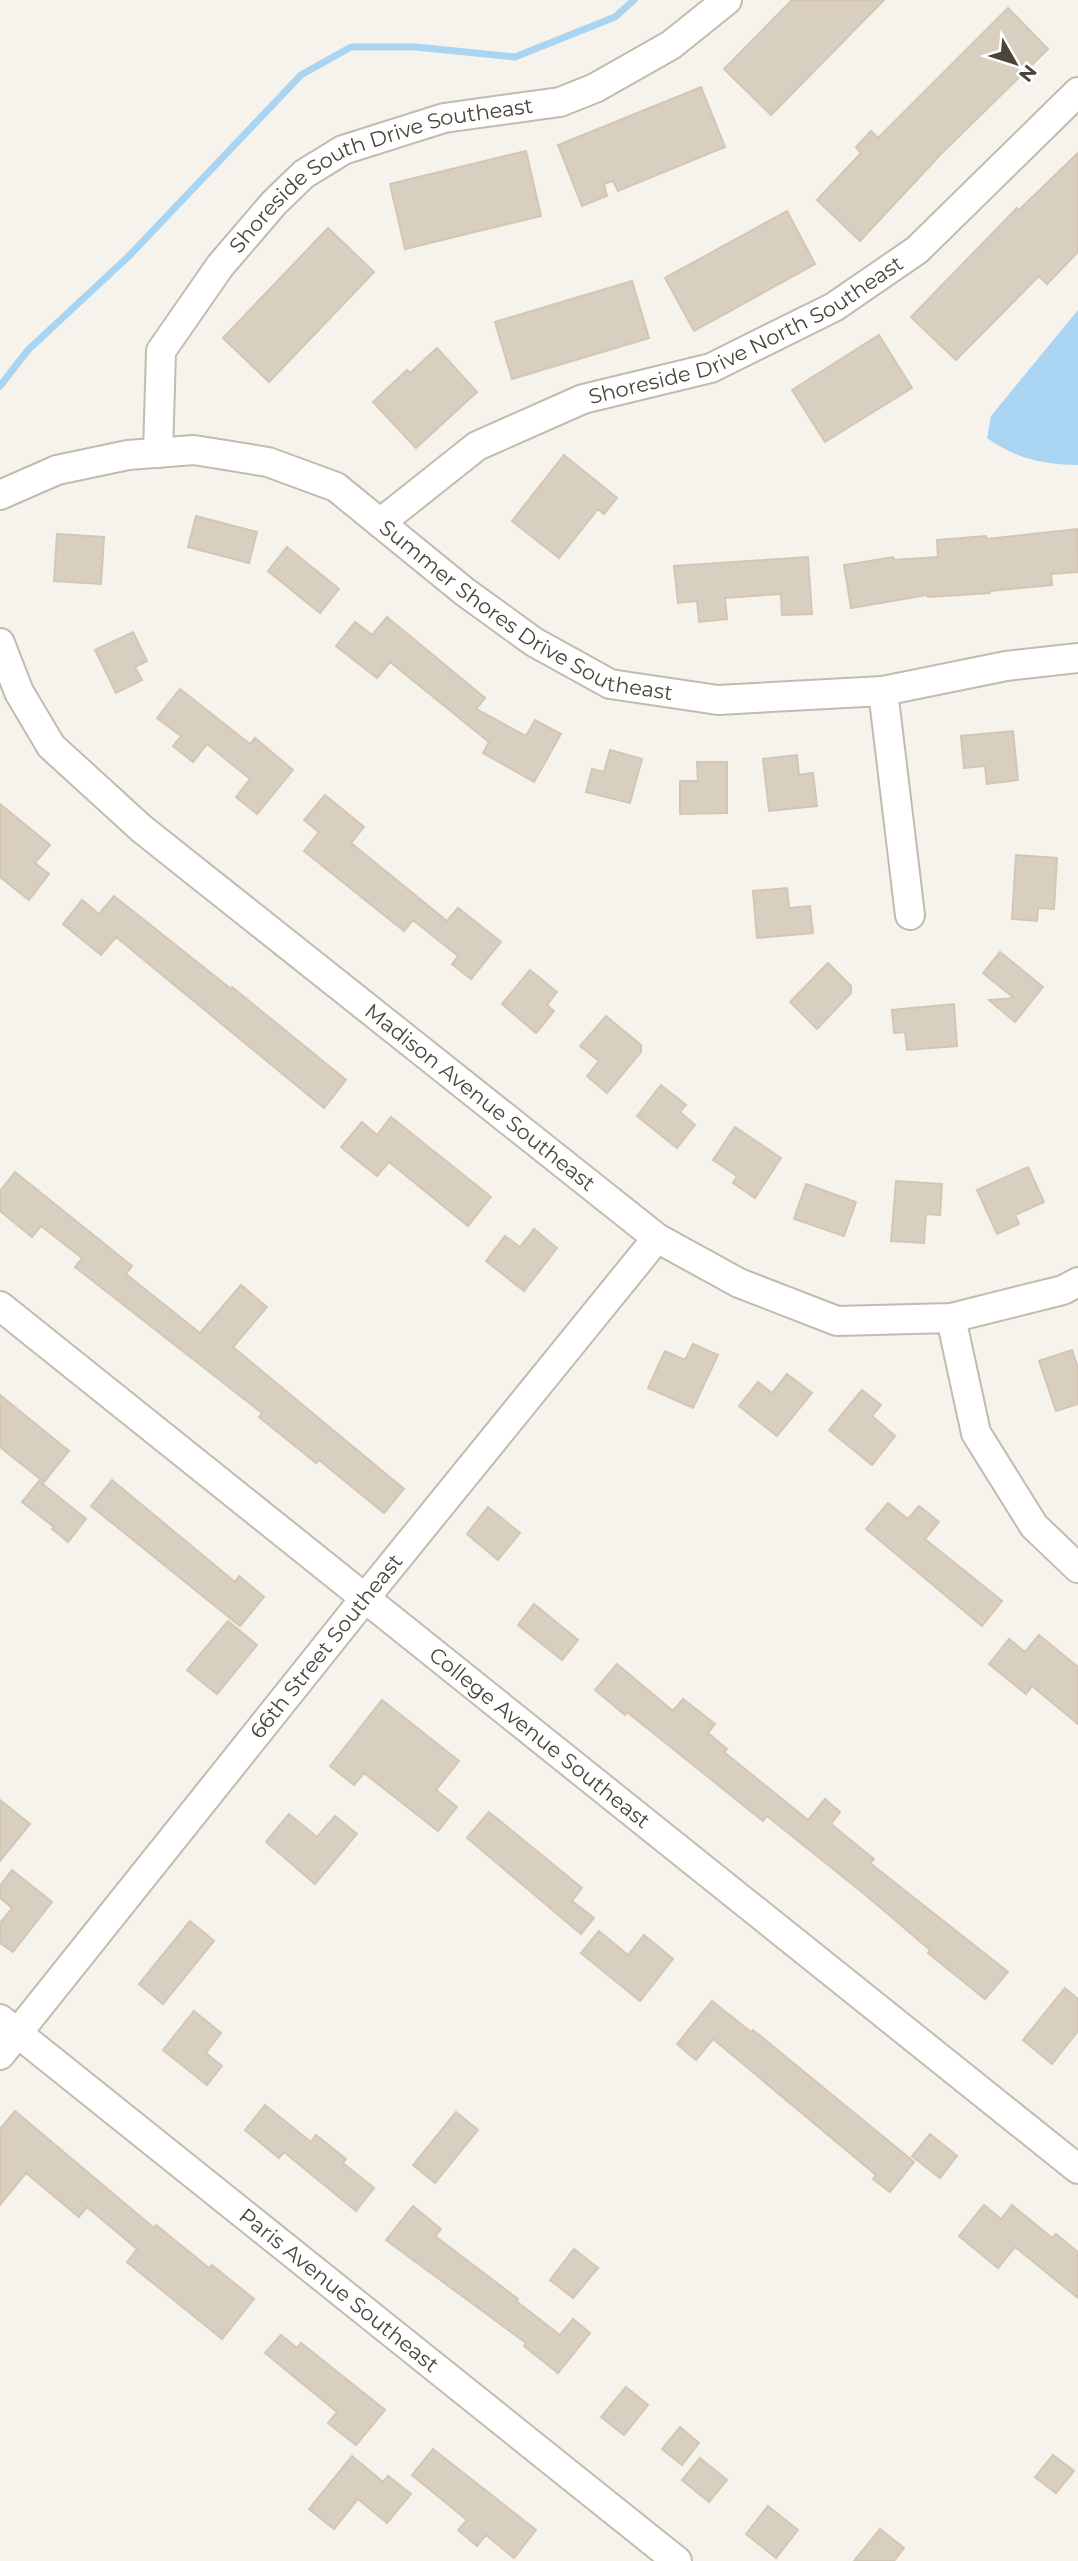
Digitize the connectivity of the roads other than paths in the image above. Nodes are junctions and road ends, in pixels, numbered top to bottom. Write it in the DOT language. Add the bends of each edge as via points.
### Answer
graph roads {
  1 [pos="727,0"];
  2 [pos="1078,92"];
  3 [pos="158,453"];
  4 [pos="0,495"];
  5 [pos="380,523"];
  6 [pos="0,643"];
  7 [pos="1078,658"];
  8 [pos="883,691"];
  9 [pos="910,915"];
  10 [pos="657,1238"];
  11 [pos="1078,1282"];
  12 [pos="0,1306"];
  13 [pos="951,1318"];
  14 [pos="1078,1568"];
  15 [pos="365,1598"];
  16 [pos="9,2026"];
  17 [pos="0,2055"];
  18 [pos="1078,2169"];
  19 [pos="677,2561"];
  1 -- 3 [label="street, Shoreside South Drive Southeast" via="671,45 583,93 559,102 444,118 343,150 304,174 220,266 161,351"];
  2 -- 5 [label="street, Shoreside Drive North Southeast" via="917,250 834,307 711,368 583,399 477,446"];
  3 -- 4 [label="street, Summer Shores Drive Southeast" via="57,470"];
  3 -- 5 [label="street, Summer Shores Drive Southeast" via="194,450 268,462 336,487"];
  5 -- 8 [label="street, Summer Shores Drive Southeast" via="534,642 610,684 718,700"];
  6 -- 10 [label="street, Madison Avenue Southeast" via="19,692 51,746 91,783 142,829"];
  7 -- 8 [label="street, Summer Shores Drive Southeast" via="1006,666"];
  8 -- 9 [label="street"];
  10 -- 13 [label="street, Madison Avenue Southeast" via="739,1283 836,1321"];
  10 -- 15 [label="street, 66th Street Southeast"];
  11 -- 13 [label="street, Madison Avenue Southeast" via="1063,1290"];
  12 -- 15 [label="street, College Avenue Southeast"];
  13 -- 14 [label="street" via="976,1433 1034,1526"];
  15 -- 16 [label="street, 66th Street Southeast"];
  15 -- 18 [label="street, College Avenue Southeast"];
  16 -- 17 [label="street, 66th Street Southeast"];
  16 -- 19 [label="street, Paris Avenue Southeast"];
}
